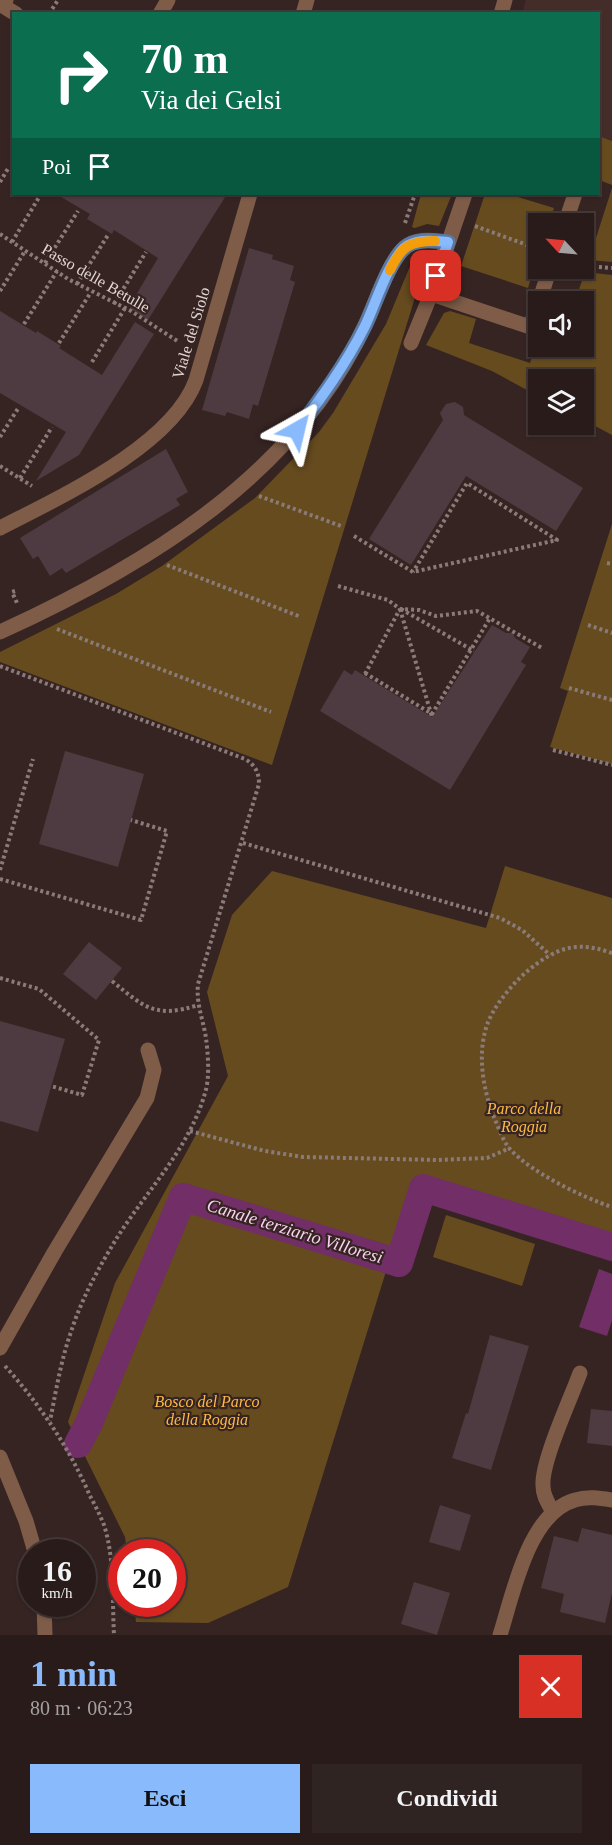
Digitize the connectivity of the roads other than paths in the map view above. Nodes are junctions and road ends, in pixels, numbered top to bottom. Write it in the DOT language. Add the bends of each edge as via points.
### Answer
graph roads {
  1 [pos="6,0"];
  2 [pos="13,12"];
  3 [pos="250,195"];
  4 [pos="465,195"];
  5 [pos="575,195"];
  6 [pos="569,213"];
  7 [pos="448,242"];
  8 [pos="431,294"];
  9 [pos="528,326"];
  10 [pos="411,344"];
  11 [pos="0,528"];
  12 [pos="0,632"];
  13 [pos="148,1050"];
  14 [pos="0,1348"];
  15 [pos="580,1373"];
  16 [pos="0,1457"];
  17 [pos="612,1500"];
  18 [pos="553,1512"];
  19 [pos="31,1539"];
  20 [pos="44,1617"];
  21 [pos="45,1635"];
  22 [pos="500,1635"];
  1 -- 2 [label="street" via="3,6"];
  3 -- 11 [label="street, Viale del Siolo" via="196,380 176,415 128,455"];
  4 -- 7 [label="street"];
  5 -- 6 [label="street"];
  7 -- 8 [label="street"];
  7 -- 12 [label="street" via="413,243 397,256 345,364 297,430 246,482 156,550 106,580"];
  8 -- 9 [label="street"];
  8 -- 10 [label="street"];
  13 -- 14 [label="street" via="154,1070 147,1098"];
  15 -- 18 [label="street" via="545,1466 542,1484"];
  16 -- 19 [label="street"];
  17 -- 18 [label="street" via="574,1500"];
  18 -- 22 [label="street" via="532,1542"];
  20 -- 21 [label="street"];
}
